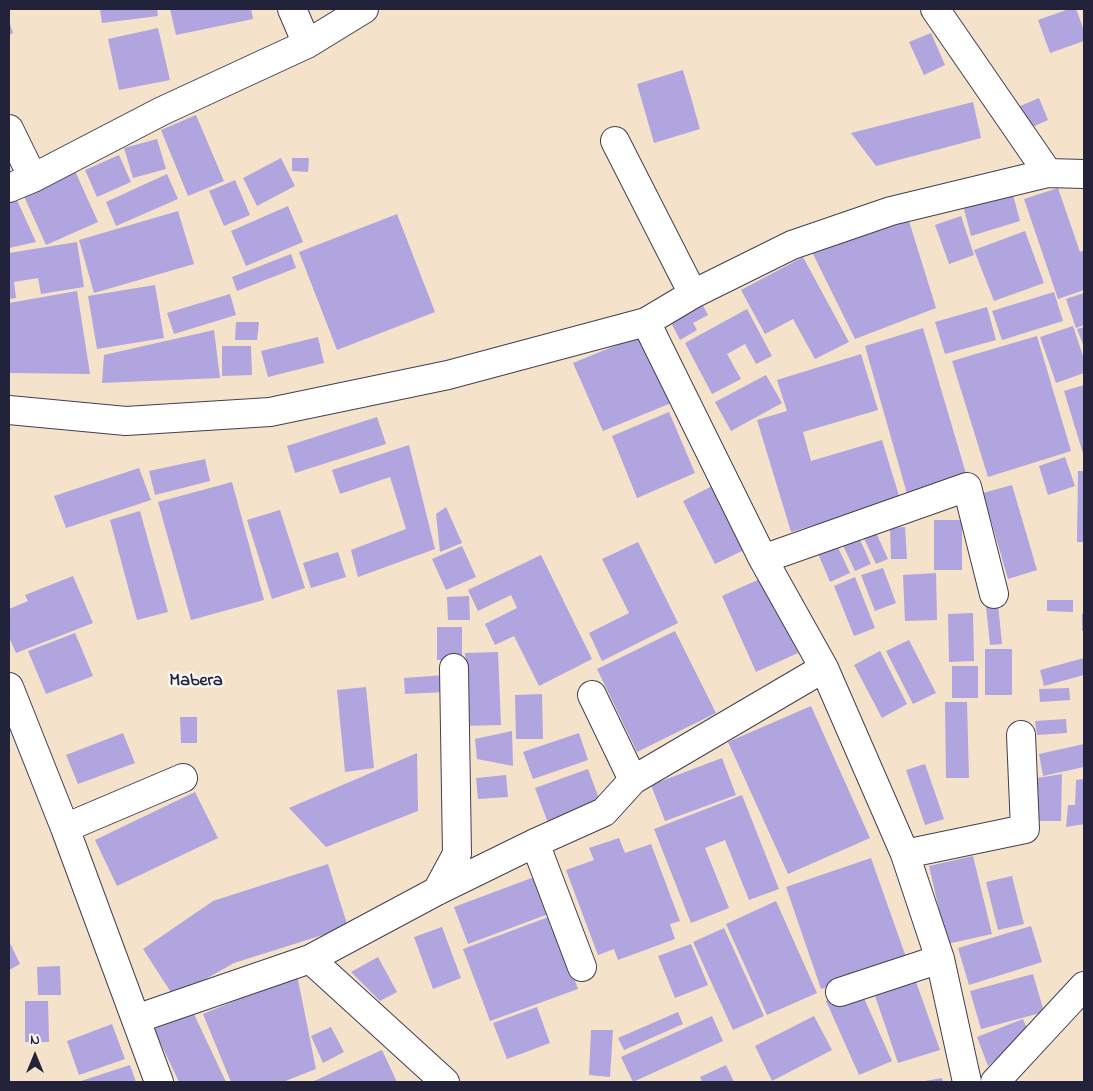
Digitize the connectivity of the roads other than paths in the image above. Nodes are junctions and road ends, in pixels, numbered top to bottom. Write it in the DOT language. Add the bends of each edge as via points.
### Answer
graph roads {
  1 [pos="292,9"];
  2 [pos="364,9"];
  3 [pos="935,9"];
  4 [pos="307,44"];
  5 [pos="9,129"];
  6 [pos="615,142"];
  7 [pos="1048,173"];
  8 [pos="1084,174"];
  9 [pos="21,183"];
  10 [pos="693,294"];
  11 [pos="646,322"];
  12 [pos="9,410"];
  13 [pos="763,559"];
  14 [pos="994,594"];
  15 [pos="454,668"];
  16 [pos="824,668"];
  17 [pos="9,687"];
  18 [pos="592,695"];
  19 [pos="1021,735"];
  20 [pos="183,778"];
  21 [pos="633,780"];
  22 [pos="65,828"];
  23 [pos="535,843"];
  24 [pos="906,854"];
  25 [pos="437,891"];
  26 [pos="310,959"];
  27 [pos="940,959"];
  28 [pos="582,966"];
  29 [pos="1084,986"];
  30 [pos="840,992"];
  31 [pos="136,1019"];
  32 [pos="159,1082"];
  33 [pos="445,1082"];
  34 [pos="967,1082"];
  35 [pos="995,1082"];
  1 -- 4 [label="street"];
  2 -- 4 [label="street"];
  3 -- 7 [label="street"];
  4 -- 9 [label="street" via="162,111"];
  5 -- 9 [label="street"];
  6 -- 10 [label="street"];
  7 -- 8 [label="street"];
  7 -- 10 [label="street" via="891,211 792,245"];
  10 -- 11 [label="street"];
  11 -- 12 [label="street" via="448,375 270,412 126,421"];
  11 -- 13 [label="street"];
  13 -- 14 [label="street" via="967,488"];
  13 -- 16 [label="street"];
  15 -- 25 [label="street" via="457,854"];
  16 -- 21 [label="street"];
  16 -- 24 [label="street"];
  17 -- 22 [label="street"];
  18 -- 21 [label="street"];
  19 -- 24 [label="street" via="1025,830"];
  20 -- 22 [label="street"];
  21 -- 23 [label="street" via="604,812"];
  22 -- 31 [label="street"];
  23 -- 25 [label="street"];
  23 -- 28 [label="street"];
  24 -- 27 [label="street"];
  25 -- 26 [label="street"];
  26 -- 31 [label="street"];
  26 -- 33 [label="street"];
  27 -- 30 [label="street"];
  27 -- 34 [label="street"];
  29 -- 35 [label="street"];
  31 -- 32 [label="street"];
}
